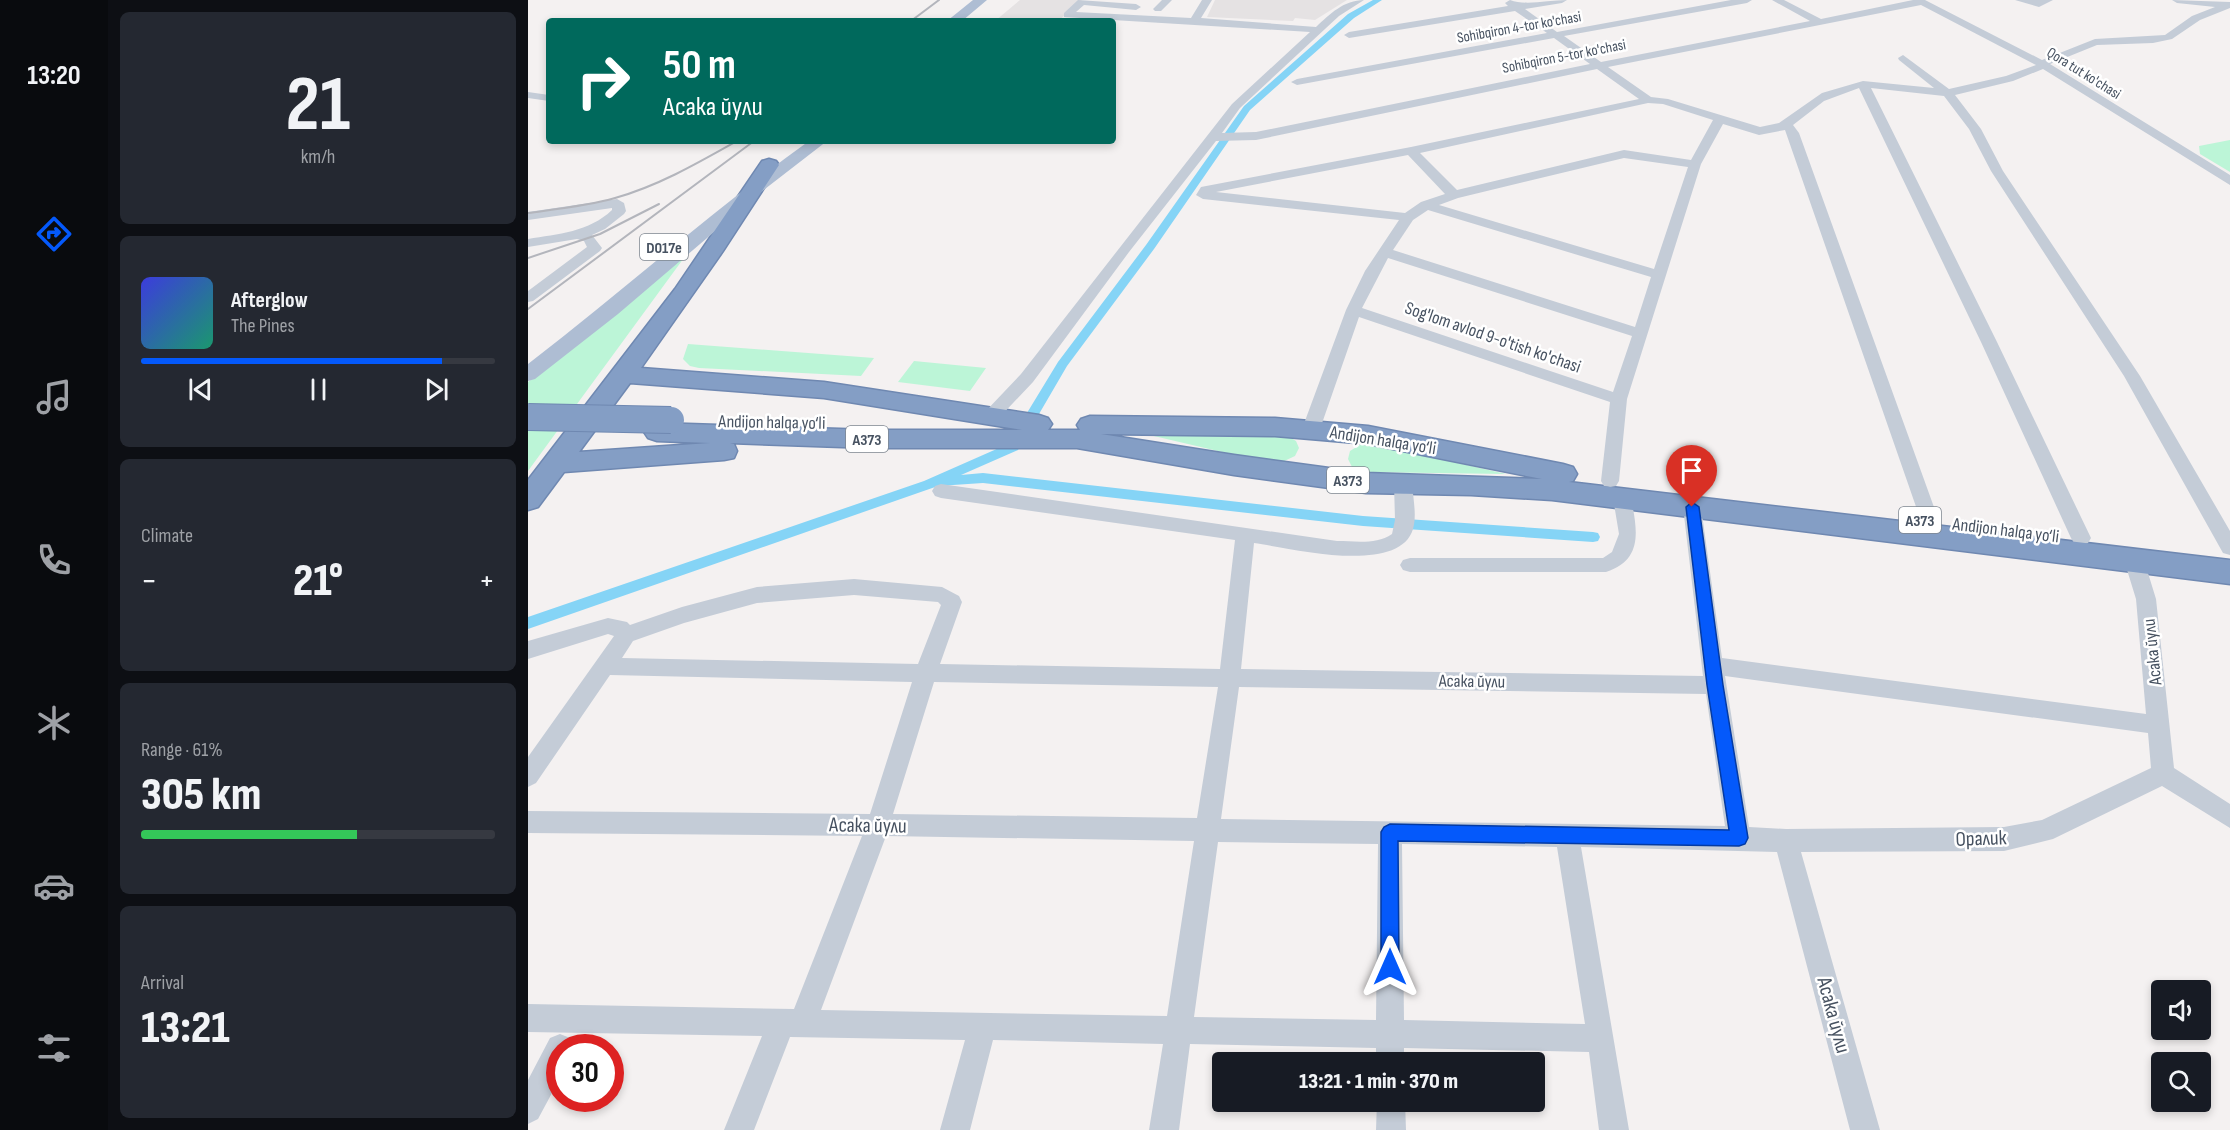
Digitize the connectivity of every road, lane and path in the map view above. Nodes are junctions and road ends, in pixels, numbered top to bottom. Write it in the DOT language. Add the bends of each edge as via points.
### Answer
graph roads {
  1 [pos="981,0"];
  2 [pos="996,0"];
  3 [pos="1167,0"];
  4 [pos="1207,0"];
  5 [pos="1359,0"];
  6 [pos="1506,0"];
  7 [pos="1562,0"];
  8 [pos="1747,0"];
  9 [pos="1777,0"];
  10 [pos="1941,0"];
  11 [pos="2020,0"];
  12 [pos="2048,0"];
  13 [pos="2177,0"];
  14 [pos="1083,1"];
  15 [pos="1922,2"];
  16 [pos="2228,3"];
  17 [pos="1517,8"];
  18 [pos="1158,9"];
  19 [pos="958,18"];
  20 [pos="973,18"];
  21 [pos="1116,18"];
  22 [pos="1116,18"];
  23 [pos="1148,20"];
  24 [pos="1194,21"];
  25 [pos="1820,22"];
  26 [pos="1321,30"];
  27 [pos="1349,35"];
  28 [pos="1556,36"];
  29 [pos="1903,58"];
  30 [pos="2042,64"];
  31 [pos="1599,65"];
  32 [pos="1297,82"];
  33 [pos="1863,84"];
  34 [pos="1947,93"];
  35 [pos="528,95"];
  36 [pos="546,98"];
  37 [pos="1648,100"];
  38 [pos="1720,119"];
  39 [pos="1787,125"];
  40 [pos="1215,137"];
  41 [pos="797,144"];
  42 [pos="815,144"];
  43 [pos="1411,151"];
  44 [pos="1695,164"];
  45 [pos="769,165"];
  46 [pos="2230,181"];
  47 [pos="755,188"];
  48 [pos="1454,195"];
  49 [pos="1426,205"];
  50 [pos="528,216"];
  51 [pos="1408,217"];
  52 [pos="578,235"];
  53 [pos="528,243"];
  54 [pos="1384,252"];
  55 [pos="1659,275"];
  56 [pos="528,298"];
  57 [pos="1354,310"];
  58 [pos="1640,334"];
  59 [pos="528,352"];
  60 [pos="528,374"];
  61 [pos="623,375"];
  62 [pos="1619,399"];
  63 [pos="528,417"];
  64 [pos="990,417"];
  65 [pos="664,426"];
  66 [pos="1048,426"];
  67 [pos="528,429"];
  68 [pos="1311,429"];
  69 [pos="1368,435"];
  70 [pos="871,439"];
  71 [pos="557,463"];
  72 [pos="1288,472"];
  73 [pos="1351,480"];
  74 [pos="1616,489"];
  75 [pos="941,491"];
  76 [pos="1403,493"];
  77 [pos="528,500"];
  78 [pos="1692,507"];
  79 [pos="1930,521"];
  80 [pos="1245,536"];
  81 [pos="2081,538"];
  82 [pos="2230,548"];
  83 [pos="2230,554"];
  84 [pos="2134,560"];
  85 [pos="1410,565"];
  86 [pos="2230,572"];
  87 [pos="626,635"];
  88 [pos="528,650"];
  89 [pos="604,666"];
  90 [pos="925,675"];
  91 [pos="1714,676"];
  92 [pos="1230,677"];
  93 [pos="2159,725"];
  94 [pos="2163,774"];
  95 [pos="528,776"];
  96 [pos="2230,817"];
  97 [pos="528,822"];
  98 [pos="878,825"];
  99 [pos="1207,830"];
  100 [pos="1390,832"];
  101 [pos="1567,835"];
  102 [pos="1739,838"];
  103 [pos="1786,840"];
  104 [pos="528,1018"];
  105 [pos="575,1019"];
  106 [pos="792,1023"];
  107 [pos="983,1026"];
  108 [pos="1178,1030"];
  109 [pos="567,1034"];
  110 [pos="1390,1034"];
  111 [pos="1601,1038"];
  112 [pos="1390,1052"];
  113 [pos="546,1075"];
  114 [pos="528,1109"];
  115 [pos="1390,1112"];
  116 [pos="739,1130"];
  117 [pos="955,1130"];
  118 [pos="1164,1130"];
  119 [pos="1391,1130"];
  120 [pos="1614,1130"];
  121 [pos="1865,1130"];
  1 -- 19 [label="main road"];
  2 -- 20 [label="main road"];
  3 -- 18 [label="street"];
  4 -- 24 [label="street"];
  5 -- 26 [label="street"];
  6 -- 17 [label="street"];
  7 -- 17 [label="street"];
  8 -- 28 [label="street, Sohibqiron 4-tor ko'chasi"];
  9 -- 25 [label="street"];
  10 -- 15 [label="street, Sohibqiron 5-tor ko'chasi"];
  11 -- 12 [label="street" via="2038,4"];
  13 -- 16 [label="street"];
  14 -- 18 [label="street"];
  14 -- 22 [label="street" via="1067,15"];
  15 -- 25 [label="street, Sohibqiron 5-tor ko'chasi"];
  15 -- 30 [label="street, Qora tut ko'chasi"];
  16 -- 30 [label="street" via="2168,37 2095,42"];
  17 -- 27 [label="street"];
  17 -- 28 [label="street"];
  18 -- 23 [label="street"];
  21 -- 23 [label="street"];
  23 -- 24 [label="street"];
  24 -- 26 [label="street"];
  25 -- 31 [label="street, Sohibqiron 5-tor ko'chasi"];
  26 -- 40 [label="street" via="1236,106"];
  28 -- 31 [label="street"];
  28 -- 32 [label="street, Sohibqiron 4-tor ko'chasi"];
  29 -- 34 [label="street"];
  30 -- 34 [label="street" via="2009,80"];
  30 -- 46 [label="street, Qora tut ko'chasi"];
  31 -- 37 [label="street"];
  31 -- 40 [label="street, Sohibqiron 5-tor ko'chasi" via="1256,136"];
  33 -- 34 [label="street"];
  33 -- 39 [label="street" via="1822,98"];
  33 -- 81 [label="street"];
  34 -- 82 [label="street" via="1975,129 1997,171 2132,376"];
  35 -- 36 [label="street"];
  37 -- 38 [label="street" via="1664,101"];
  37 -- 43 [label="street"];
  38 -- 39 [label="street" via="1759,131"];
  38 -- 44 [label="street"];
  39 -- 79 [label="street"];
  40 -- 64 [label="street" via="1027,378"];
  41 -- 45 [label="main road, D017e"];
  42 -- 47 [label="main road, D017e"];
  43 -- 48 [label="street"];
  43 -- 51 [label="street" via="1206,190 1203,195"];
  44 -- 48 [label="street" via="1624,154"];
  44 -- 55 [label="street"];
  45 -- 47 [label="highway"];
  45 -- 59 [label="main road, D017e"];
  47 -- 60 [label="main road, D017e" via="611,310"];
  47 -- 61 [label="highway"];
  48 -- 49 [label="street"];
  49 -- 51 [label="street"];
  49 -- 55 [label="street"];
  50 -- 52 [label="street" via="617,203 619,212 612,219"];
  51 -- 54 [label="street"];
  52 -- 53 [label="street"];
  52 -- 56 [label="street" via="589,238 595,248"];
  54 -- 57 [label="street"];
  54 -- 58 [label="street"];
  55 -- 58 [label="street"];
  57 -- 62 [label="street, Sog'lom avlod 9-o'tish ko'chasi"];
  57 -- 68 [label="street"];
  58 -- 62 [label="street"];
  61 -- 64 [label="highway" via="824,390"];
  61 -- 71 [label="highway"];
  62 -- 74 [label="street"];
  63 -- 65 [label="highway, Andijon halqa yo‘li / A373, bridge"];
  64 -- 66 [label="highway"];
  65 -- 66 [label="highway, Andijon halqa yo‘li / A373"];
  65 -- 67 [label="highway, Andijon halqa yo‘li / A373"];
  65 -- 70 [label="highway, Andijon halqa yo‘li / A373"];
  66 -- 68 [label="highway, Andijon halqa yo‘li / A373"];
  68 -- 69 [label="highway, Andijon halqa yo‘li / A373"];
  68 -- 72 [label="highway" via="1320,443 1318,457"];
  69 -- 73 [label="highway" via="1346,447 1340,455 1340,464"];
  69 -- 74 [label="highway, Andijon halqa yo‘li / A373"];
  70 -- 71 [label="highway"];
  70 -- 72 [label="highway, Andijon halqa yo‘li / A373" via="1077,439"];
  71 -- 77 [label="highway"];
  72 -- 73 [label="highway, Andijon halqa yo‘li / A373"];
  73 -- 76 [label="highway, Andijon halqa yo‘li / A373"];
  74 -- 76 [label="highway, Andijon halqa yo‘li / A373"];
  74 -- 78 [label="highway, Andijon halqa yo‘li / A373"];
  74 -- 79 [label="highway, Andijon halqa yo‘li / A373"];
  74 -- 85 [label="street" via="1628,534 1620,556 1606,565"];
  75 -- 80 [label="street"];
  76 -- 80 [label="street" via="1403,531 1398,540 1386,547 1337,548"];
  78 -- 84 [label="highway, Andijon halqa yo‘li / A373"];
  78 -- 91 [label="street"];
  79 -- 81 [label="highway, Andijon halqa yo‘li / A373"];
  80 -- 92 [label="street"];
  81 -- 83 [label="highway, Andijon halqa yo‘li / A373"];
  84 -- 86 [label="highway, Andijon halqa yo‘li / A373"];
  84 -- 93 [label="street, Асака йули" via="2146,599"];
  87 -- 88 [label="street" via="620,628 608,626"];
  87 -- 89 [label="street"];
  87 -- 90 [label="street" via="757,595 854,587 942,595 951,602"];
  89 -- 90 [label="street, Асака йули"];
  89 -- 95 [label="street"];
  90 -- 92 [label="street, Асака йули"];
  90 -- 98 [label="street"];
  91 -- 92 [label="street, Асака йули"];
  91 -- 93 [label="street, Асака йули"];
  91 -- 102 [label="street"];
  92 -- 99 [label="street"];
  93 -- 94 [label="street, Асака йули"];
  94 -- 96 [label="street"];
  94 -- 103 [label="street, Оралик" via="2044,831 2004,839"];
  97 -- 98 [label="street, Асака йули"];
  98 -- 99 [label="street, Асака йули"];
  98 -- 106 [label="street"];
  99 -- 100 [label="street, Асака йули"];
  99 -- 108 [label="street"];
  100 -- 101 [label="street, Асака йули"];
  100 -- 110 [label="street"];
  101 -- 102 [label="street, Асака йули"];
  101 -- 111 [label="street"];
  102 -- 103 [label="street, Асака йули"];
  103 -- 121 [label="street, Асака йули"];
  104 -- 105 [label="street"];
  105 -- 106 [label="street"];
  105 -- 109 [label="street"];
  106 -- 107 [label="street"];
  106 -- 116 [label="street"];
  107 -- 108 [label="street"];
  107 -- 117 [label="street"];
  108 -- 110 [label="street"];
  108 -- 118 [label="street"];
  110 -- 111 [label="street"];
  110 -- 112 [label="street"];
  111 -- 120 [label="street"];
  113 -- 114 [label="street"];
  115 -- 119 [label="street"];
}
